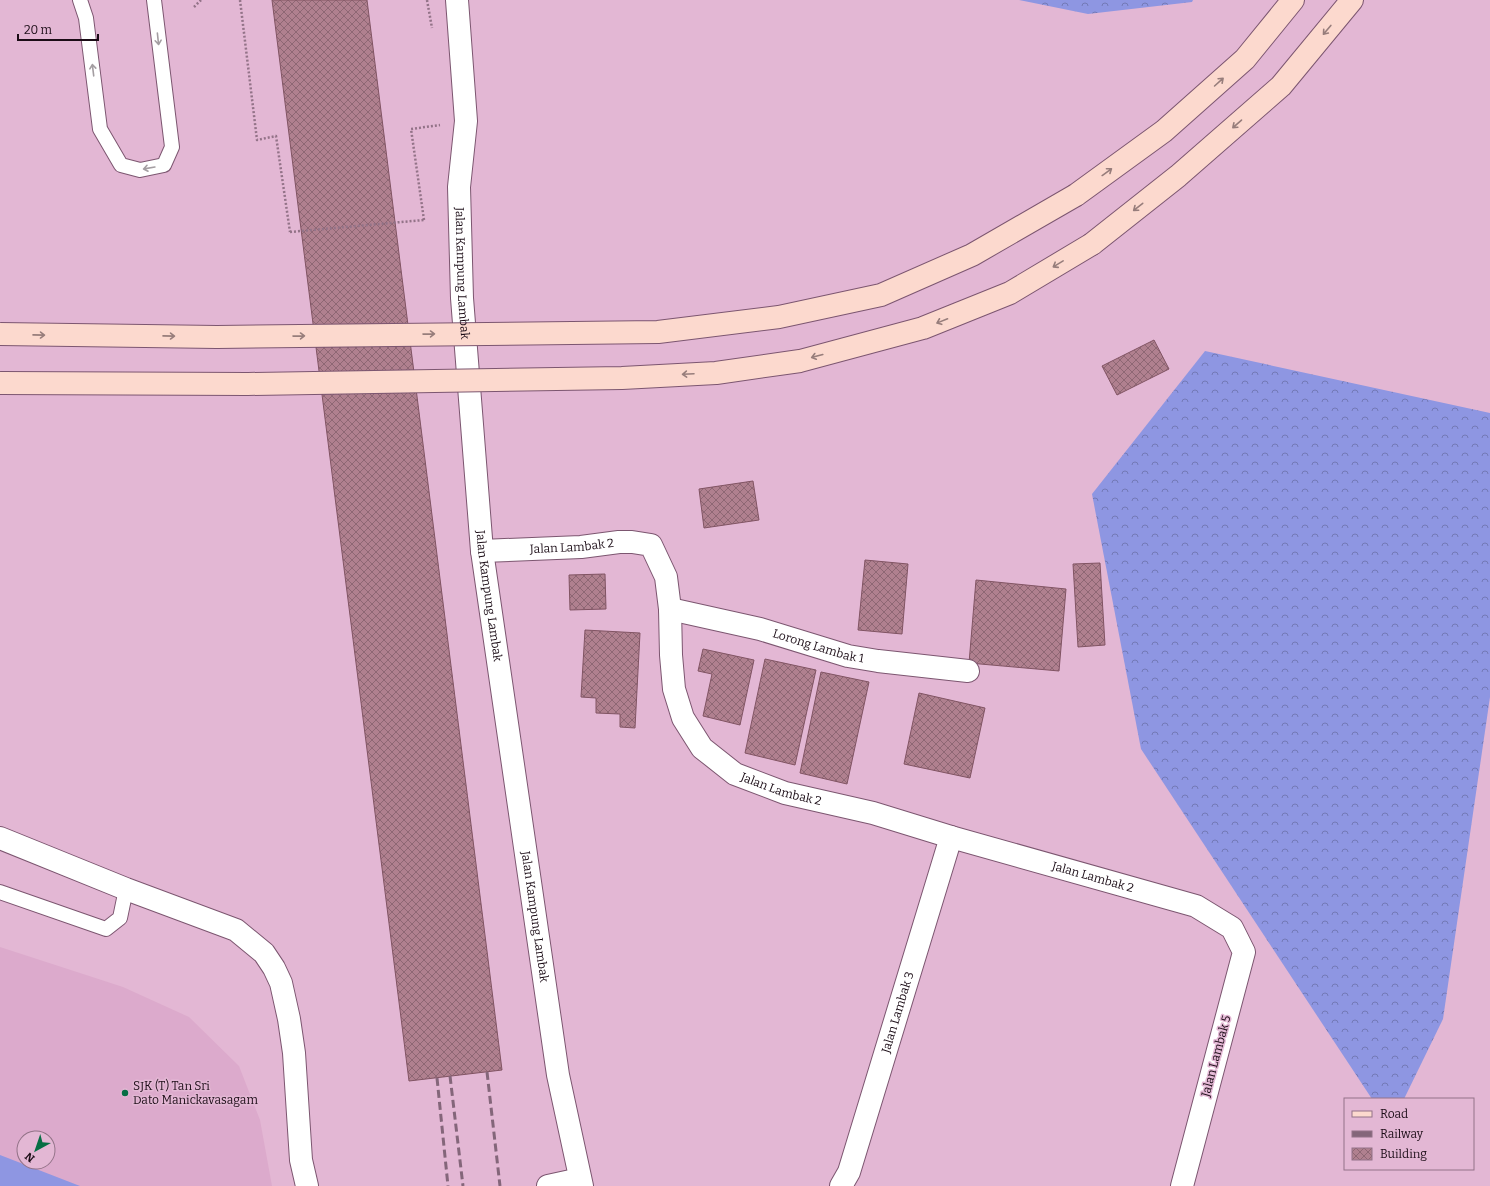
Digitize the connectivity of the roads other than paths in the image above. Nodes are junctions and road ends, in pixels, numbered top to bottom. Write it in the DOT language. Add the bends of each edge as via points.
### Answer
graph roads {
  1 [pos="80,0"];
  2 [pos="154,0"];
  3 [pos="457,0"];
  4 [pos="1293,0"];
  5 [pos="1352,0"];
  6 [pos="0,334"];
  7 [pos="0,383"];
  8 [pos="482,551"];
  9 [pos="670,609"];
  10 [pos="968,671"];
  11 [pos="951,837"];
  12 [pos="0,838"];
  13 [pos="126,889"];
  14 [pos="0,892"];
  15 [pos="1232,928"];
  16 [pos="581,1183"];
  17 [pos="308,1186"];
  18 [pos="548,1186"];
  19 [pos="841,1186"];
  20 [pos="1182,1186"];
  2 -- 1 [label="lane, one-way" via="172,147 164,165 140,170 122,166 100,129 86,18"];
  3 -- 8 [label="street, Jalan Kampung Lambak" via="466,121 460,187 462,298"];
  6 -- 4 [label="main road, one-way, bridge" via="218,336 658,332 780,317 881,295 972,255 1076,195 1164,131 1245,59"];
  5 -- 7 [label="main road, one-way, bridge" via="1281,86 1178,176 1092,244 1010,293 923,328 800,360 716,373 622,378 248,384"];
  8 -- 9 [label="street, Jalan Lambak 2" via="581,547 619,542 651,545 666,577"];
  8 -- 16 [label="street, Jalan Kampung Lambak" via="558,1075"];
  9 -- 10 [label="street, Lorong Lambak 1" via="760,629 848,656"];
  9 -- 11 [label="street, Jalan Lambak 2" via="674,689 683,718 702,748 735,774 785,793 873,813"];
  11 -- 15 [label="street, Jalan Lambak 2" via="1196,906"];
  11 -- 19 [label="street, Jalan Lambak 3" via="849,1172"];
  12 -- 13 [label="street"];
  13 -- 14 [label="lane" via="120,918 106,929"];
  13 -- 17 [label="street" via="236,930 264,953 274,968 281,983 289,1019 294,1053 301,1160"];
  15 -- 20 [label="street, Jalan Lambak 5" via="1244,952"];
  16 -- 18 [label="street"];
}
